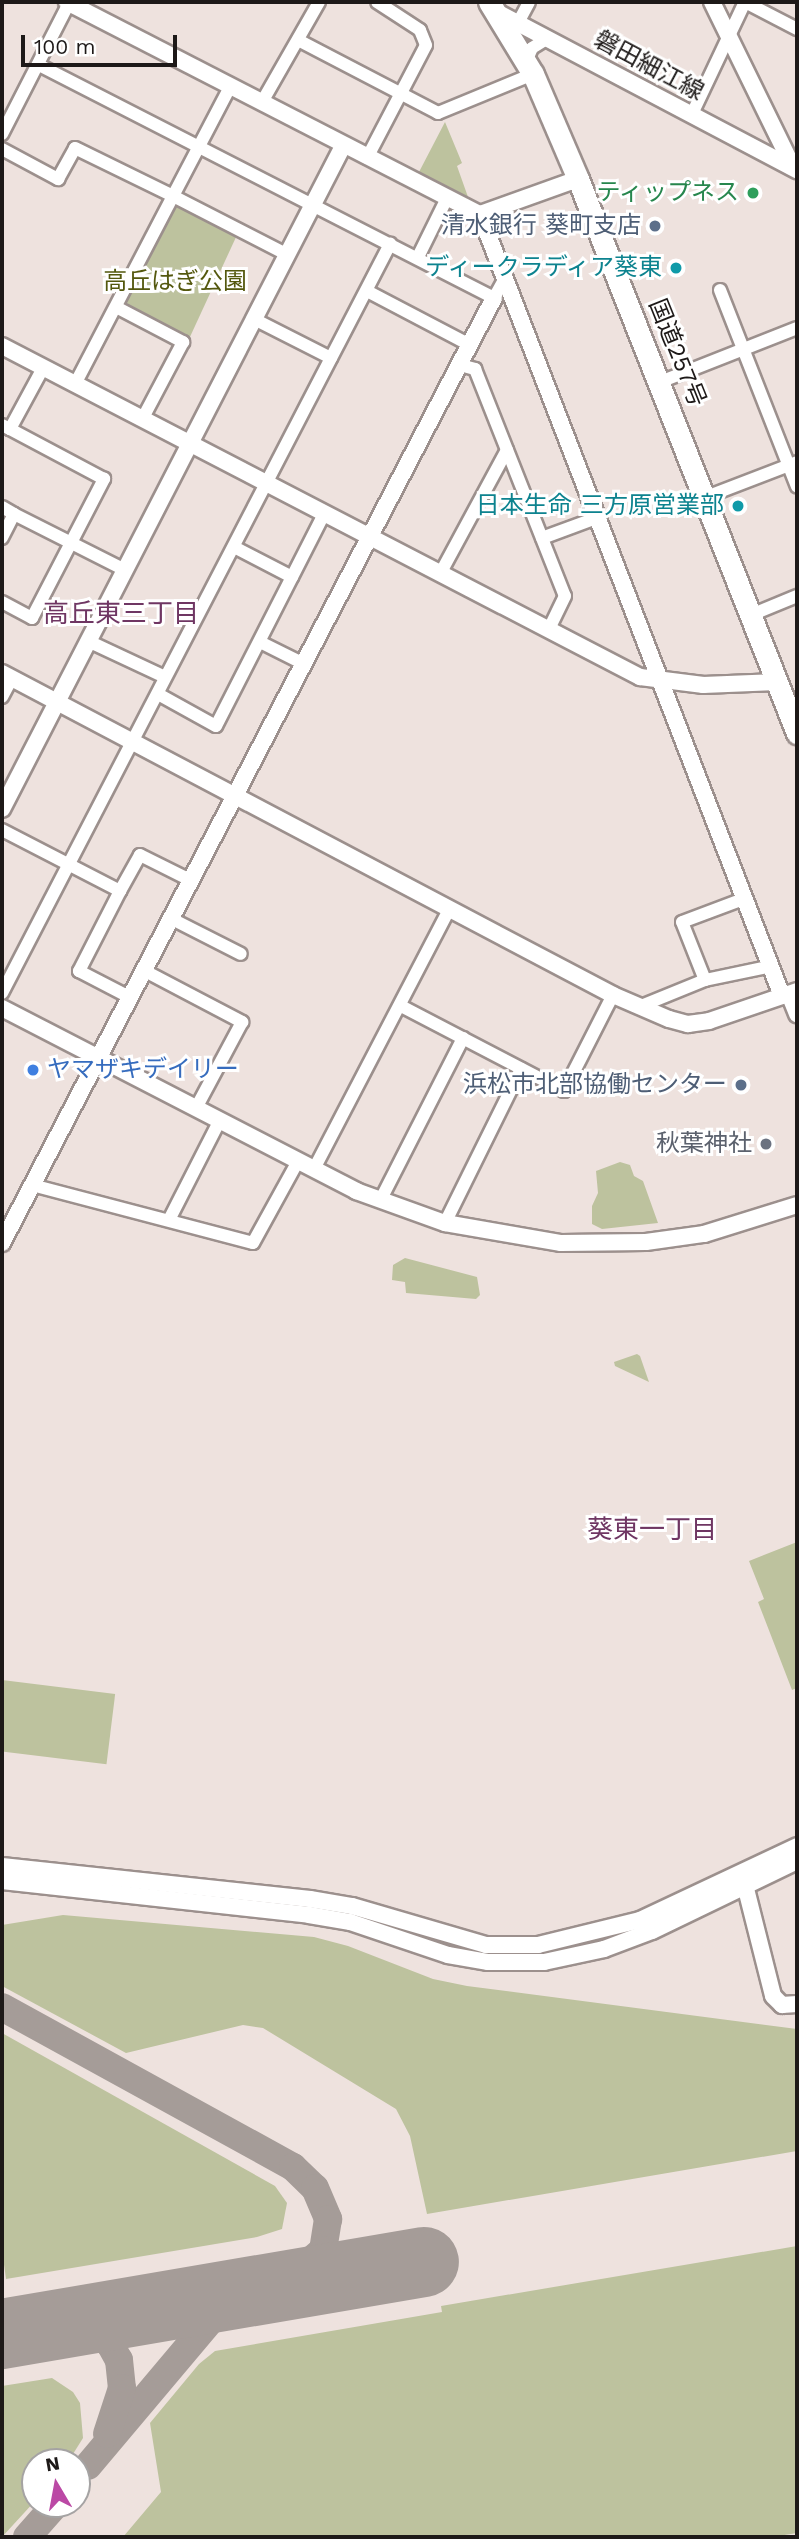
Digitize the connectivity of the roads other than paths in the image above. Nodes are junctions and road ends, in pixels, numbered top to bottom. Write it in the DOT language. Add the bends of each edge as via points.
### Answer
graph roads {
  1 [pos="68,2"];
  2 [pos="319,2"];
  3 [pos="377,2"];
  4 [pos="529,2"];
  5 [pos="712,2"];
  6 [pos="745,2"];
  7 [pos="488,5"];
  8 [pos="91,7"];
  9 [pos="519,21"];
  10 [pos="797,29"];
  11 [pos="728,36"];
  12 [pos="548,38"];
  13 [pos="298,40"];
  14 [pos="39,65"];
  15 [pos="530,68"];
  16 [pos="230,87"];
  17 [pos="399,95"];
  18 [pos="262,102"];
  19 [pos="692,114"];
  20 [pos="2,134"];
  21 [pos="199,145"];
  22 [pos="344,146"];
  23 [pos="2,149"];
  24 [pos="367,158"];
  25 [pos="796,169"];
  26 [pos="578,179"];
  27 [pos="173,196"];
  28 [pos="446,200"];
  29 [pos="314,205"];
  30 [pos="480,214"];
  31 [pos="390,244"];
  32 [pos="288,255"];
  33 [pos="418,257"];
  34 [pos="505,278"];
  35 [pos="720,290"];
  36 [pos="367,291"];
  37 [pos="494,298"];
  38 [pos="116,307"];
  39 [pos="256,320"];
  40 [pos="797,328"];
  41 [pos="2,345"];
  42 [pos="470,345"];
  43 [pos="744,349"];
  44 [pos="331,358"];
  45 [pos="460,365"];
  46 [pos="43,368"];
  47 [pos="76,382"];
  48 [pos="660,382"];
  49 [pos="144,418"];
  50 [pos="6,427"];
  51 [pos="190,445"];
  52 [pos="507,450"];
  53 [pos="793,464"];
  54 [pos="267,485"];
  55 [pos="797,486"];
  56 [pos="706,497"];
  57 [pos="2,507"];
  58 [pos="14,514"];
  59 [pos="324,514"];
  60 [pos="599,517"];
  61 [pos="2,538"];
  62 [pos="542,538"];
  63 [pos="371,539"];
  64 [pos="73,542"];
  65 [pos="234,547"];
  66 [pos="125,570"];
  67 [pos="440,573"];
  68 [pos="292,577"];
  69 [pos="797,596"];
  70 [pos="2,602"];
  71 [pos="751,615"];
  72 [pos="549,629"];
  73 [pos="88,641"];
  74 [pos="260,642"];
  75 [pos="304,664"];
  76 [pos="7,676"];
  77 [pos="165,677"];
  78 [pos="777,682"];
  79 [pos="662,683"];
  80 [pos="158,694"];
  81 [pos="2,697"];
  82 [pos="57,701"];
  83 [pos="797,733"];
  84 [pos="133,742"];
  85 [pos="6,787"];
  86 [pos="236,797"];
  87 [pos="2,809"];
  88 [pos="2,830"];
  89 [pos="69,864"];
  90 [pos="192,881"];
  91 [pos="120,891"];
  92 [pos="746,898"];
  93 [pos="450,908"];
  94 [pos="172,919"];
  95 [pos="242,954"];
  96 [pos="772,966"];
  97 [pos="145,971"];
  98 [pos="705,980"];
  99 [pos="2,993"];
  100 [pos="789,994"];
  101 [pos="613,995"];
  102 [pos="131,998"];
  103 [pos="401,1006"];
  104 [pos="641,1006"];
  105 [pos="2,1008"];
  106 [pos="797,1014"];
  107 [pos="463,1038"];
  108 [pos="99,1059"];
  109 [pos="521,1069"];
  110 [pos="196,1108"];
  111 [pos="220,1120"];
  112 [pos="298,1161"];
  113 [pos="314,1169"];
  114 [pos="32,1185"];
  115 [pos="380,1201"];
  116 [pos="797,1205"];
  117 [pos="169,1220"];
  118 [pos="444,1223"];
  119 [pos="2,1243"];
  120 [pos="797,1846"];
  121 [pos="797,1861"];
  122 [pos="2,1866"];
  123 [pos="740,1880"];
  124 [pos="2,1881"];
  125 [pos="797,2004"];
  1 -- 8 [label="street"];
  1 -- 14 [label="street"];
  2 -- 13 [label="street"];
  3 -- 17 [label="street" via="424,34 425,48"];
  4 -- 9 [label="street"];
  5 -- 11 [label="street"];
  6 -- 10 [label="street"];
  6 -- 11 [label="street"];
  7 -- 9 [label="street, 磐田細江線"];
  7 -- 15 [label="highway, 国道257号"];
  8 -- 16 [label="street"];
  9 -- 12 [label="street, 磐田細江線"];
  11 -- 19 [label="street"];
  11 -- 25 [label="street"];
  12 -- 15 [label="street" via="531,48"];
  12 -- 19 [label="street, 磐田細江線"];
  13 -- 17 [label="street"];
  13 -- 18 [label="street"];
  14 -- 20 [label="street"];
  14 -- 21 [label="street"];
  15 -- 17 [label="street" via="443,113"];
  15 -- 26 [label="highway, 国道257号"];
  16 -- 18 [label="street"];
  16 -- 21 [label="street"];
  17 -- 24 [label="street"];
  18 -- 22 [label="street"];
  19 -- 25 [label="street, 磐田細江線"];
  21 -- 27 [label="street"];
  21 -- 29 [label="street"];
  22 -- 24 [label="street"];
  22 -- 29 [label="street"];
  23 -- 27 [label="street" via="58,179 75,148"];
  24 -- 28 [label="street"];
  26 -- 30 [label="street"];
  26 -- 48 [label="highway, 国道257号"];
  27 -- 32 [label="street"];
  27 -- 38 [label="street"];
  28 -- 30 [label="street"];
  28 -- 33 [label="street"];
  29 -- 31 [label="street"];
  29 -- 32 [label="street"];
  30 -- 34 [label="street"];
  31 -- 33 [label="street"];
  31 -- 36 [label="street"];
  32 -- 39 [label="street"];
  33 -- 37 [label="street"];
  34 -- 37 [label="street"];
  34 -- 60 [label="street"];
  35 -- 43 [label="street"];
  36 -- 42 [label="street"];
  36 -- 44 [label="street"];
  37 -- 42 [label="street"];
  38 -- 47 [label="street"];
  38 -- 49 [label="street" via="183,342"];
  39 -- 44 [label="street"];
  39 -- 51 [label="street"];
  40 -- 43 [label="street"];
  41 -- 46 [label="street"];
  42 -- 45 [label="street"];
  43 -- 48 [label="street"];
  43 -- 53 [label="street"];
  44 -- 54 [label="street"];
  45 -- 52 [label="street" via="475,369"];
  45 -- 63 [label="street"];
  46 -- 47 [label="street"];
  46 -- 50 [label="street"];
  47 -- 49 [label="street"];
  48 -- 56 [label="highway, 国道257号"];
  49 -- 51 [label="street"];
  50 -- 64 [label="street" via="104,479"];
  51 -- 54 [label="street"];
  51 -- 66 [label="street"];
  52 -- 62 [label="street"];
  52 -- 67 [label="street"];
  53 -- 55 [label="street"];
  53 -- 56 [label="street"];
  54 -- 59 [label="street"];
  54 -- 65 [label="street"];
  56 -- 71 [label="highway, 国道257号"];
  57 -- 58 [label="street"];
  58 -- 61 [label="street"];
  58 -- 64 [label="street"];
  59 -- 63 [label="street"];
  59 -- 68 [label="street"];
  60 -- 62 [label="street"];
  60 -- 79 [label="street"];
  62 -- 72 [label="street" via="565,596"];
  63 -- 67 [label="street"];
  63 -- 75 [label="street"];
  64 -- 66 [label="street"];
  64 -- 70 [label="street" via="32,618"];
  65 -- 68 [label="street"];
  65 -- 77 [label="street"];
  66 -- 73 [label="street"];
  67 -- 72 [label="street"];
  68 -- 74 [label="street"];
  69 -- 71 [label="street"];
  71 -- 78 [label="highway, 国道257号"];
  72 -- 79 [label="street" via="640,677"];
  73 -- 77 [label="street"];
  73 -- 82 [label="street"];
  74 -- 75 [label="street"];
  74 -- 80 [label="street" via="216,726"];
  75 -- 86 [label="street"];
  76 -- 81 [label="street"];
  76 -- 82 [label="street"];
  77 -- 80 [label="street"];
  78 -- 79 [label="street"];
  78 -- 83 [label="highway, 国道257号"];
  79 -- 92 [label="street"];
  80 -- 84 [label="street"];
  82 -- 84 [label="street"];
  82 -- 85 [label="street"];
  84 -- 86 [label="street"];
  84 -- 89 [label="street"];
  85 -- 87 [label="street"];
  86 -- 90 [label="street"];
  86 -- 93 [label="street"];
  88 -- 89 [label="street"];
  89 -- 91 [label="street"];
  89 -- 99 [label="street"];
  90 -- 91 [label="street" via="140,855"];
  90 -- 94 [label="street"];
  91 -- 102 [label="street" via="79,971"];
  92 -- 96 [label="street"];
  92 -- 98 [label="street" via="682,922"];
  93 -- 101 [label="street"];
  93 -- 103 [label="street"];
  94 -- 95 [label="street"];
  94 -- 97 [label="street"];
  96 -- 98 [label="street"];
  96 -- 100 [label="street"];
  97 -- 102 [label="street"];
  97 -- 110 [label="street" via="242,1022"];
  98 -- 104 [label="street"];
  100 -- 104 [label="street" via="688,1024"];
  100 -- 106 [label="street"];
  101 -- 104 [label="street"];
  101 -- 109 [label="street" via="564,1091"];
  102 -- 108 [label="street"];
  103 -- 107 [label="street"];
  103 -- 113 [label="street"];
  105 -- 108 [label="street"];
  107 -- 109 [label="street"];
  107 -- 115 [label="street"];
  108 -- 110 [label="street"];
  108 -- 114 [label="street"];
  109 -- 118 [label="street"];
  110 -- 111 [label="street"];
  111 -- 112 [label="street"];
  111 -- 117 [label="street"];
  112 -- 113 [label="street"];
  112 -- 117 [label="street" via="253,1243"];
  113 -- 115 [label="street"];
  114 -- 117 [label="street"];
  114 -- 119 [label="street"];
  115 -- 118 [label="street"];
  116 -- 118 [label="street" via="704,1234 646,1242 561,1243"];
  120 -- 123 [label="street"];
  121 -- 123 [label="street"];
  122 -- 123 [label="street" via="330,1902 450,1937 499,1945 538,1945 594,1935"];
  123 -- 124 [label="street" via="653,1931 604,1949 544,1962 488,1962 448,1955 350,1922 309,1915"];
  123 -- 125 [label="street" via="774,1996 782,2005"];
}
